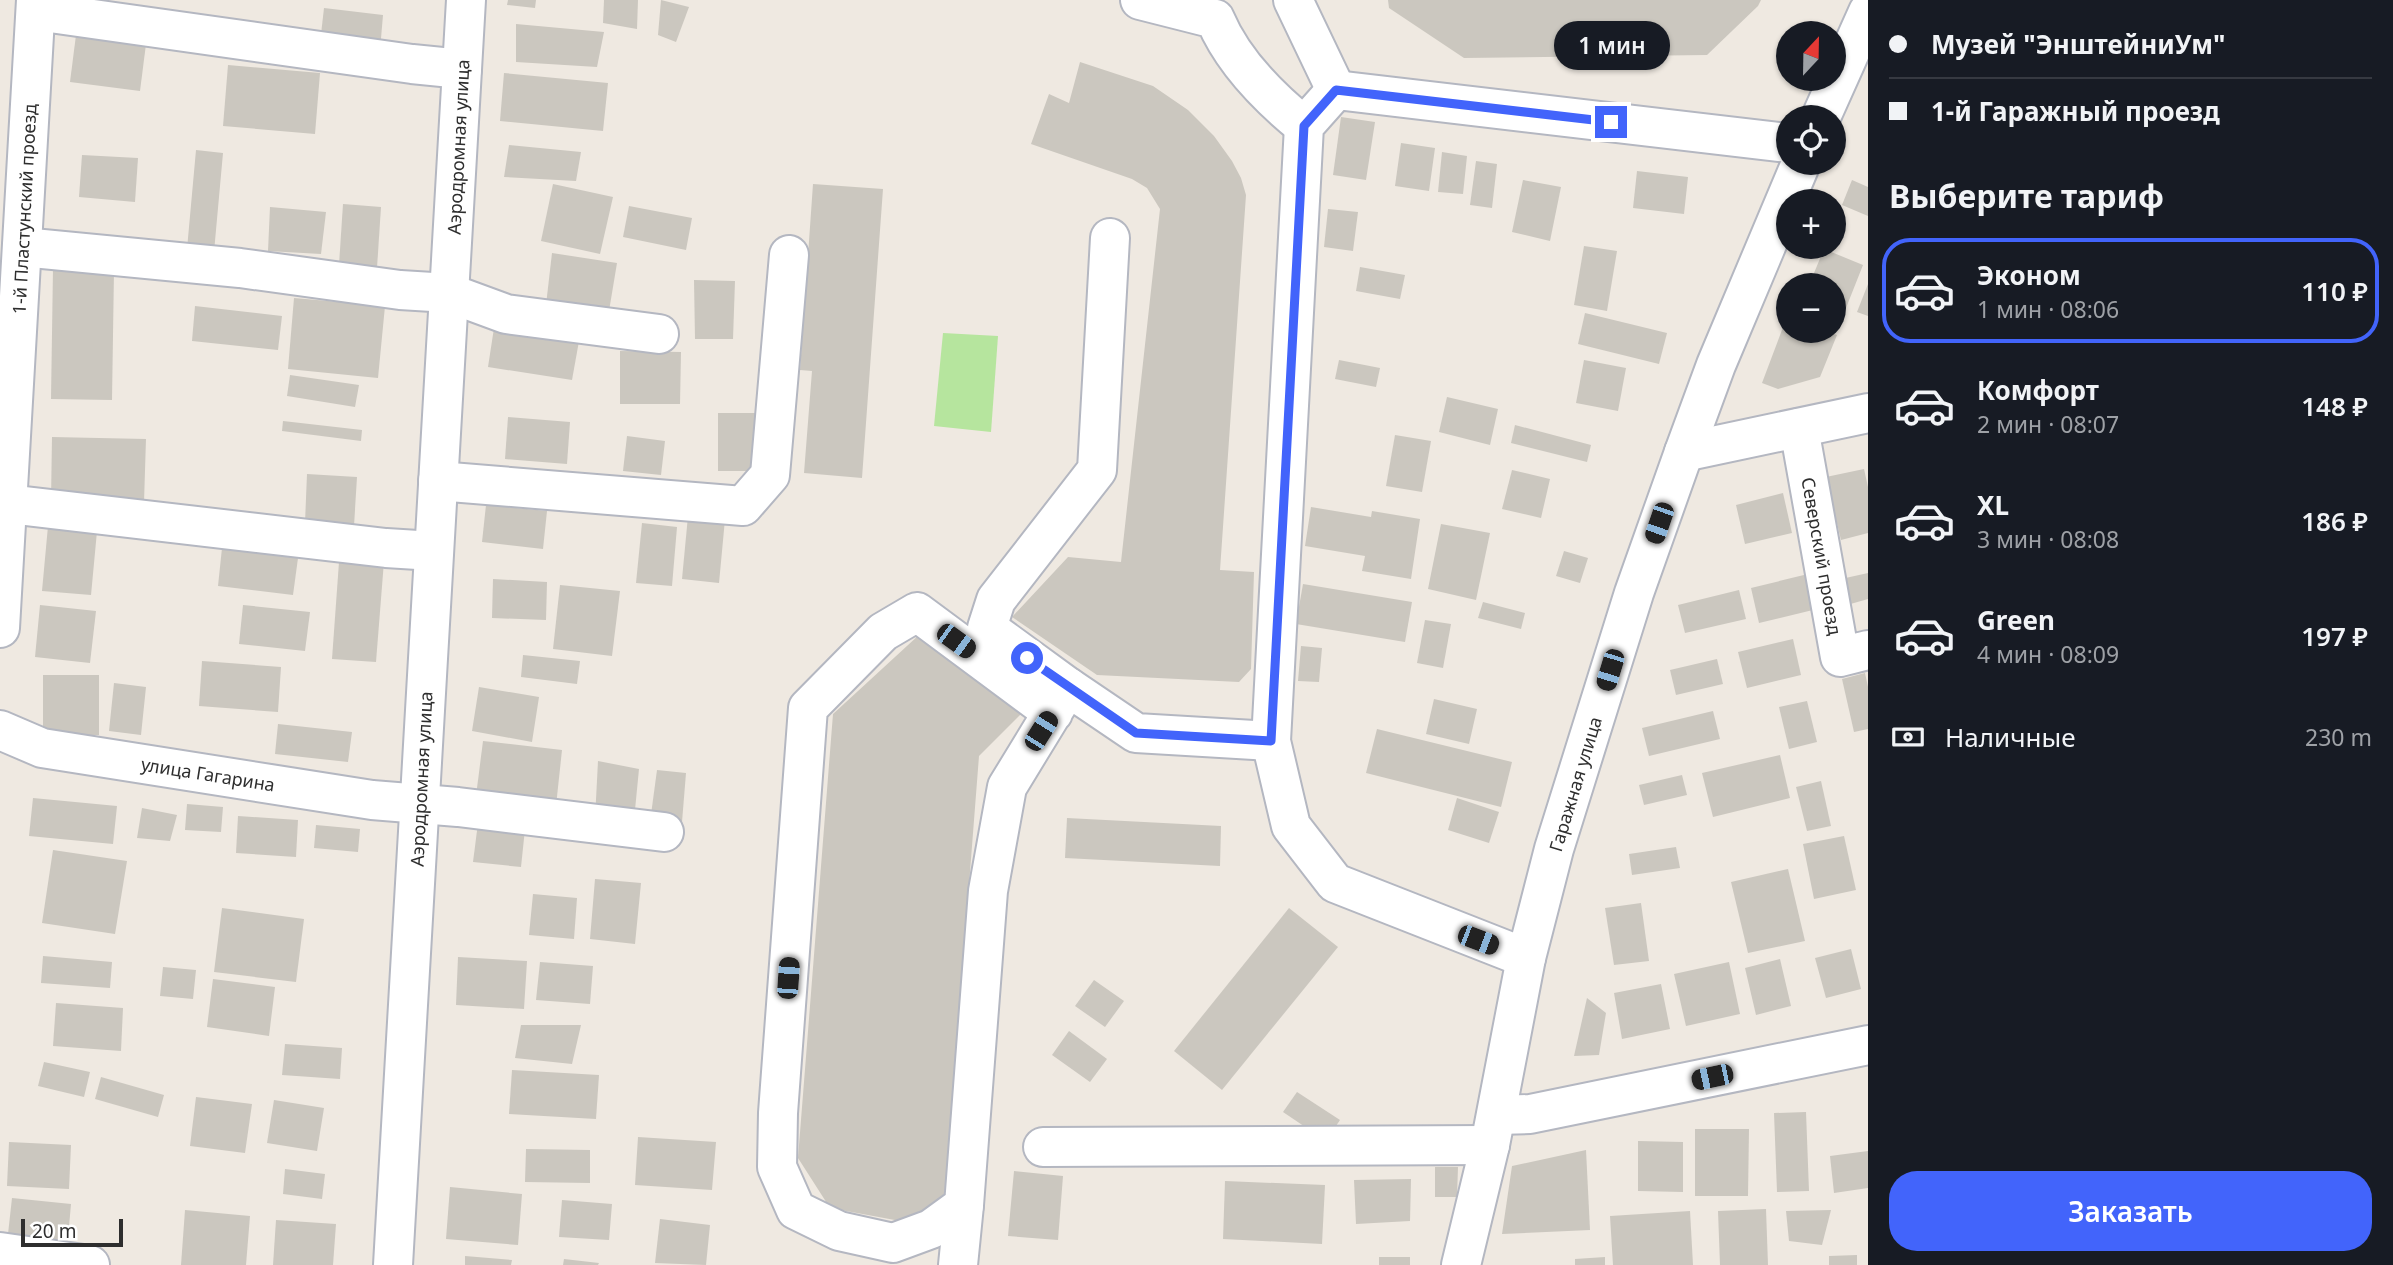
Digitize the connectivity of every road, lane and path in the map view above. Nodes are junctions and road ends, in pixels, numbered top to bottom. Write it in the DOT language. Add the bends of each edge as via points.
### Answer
graph roads {
  1 [pos="466,0"];
  2 [pos="1140,0"];
  3 [pos="1293,0"];
  4 [pos="36,6"];
  5 [pos="1216,9"];
  6 [pos="1868,12"];
  7 [pos="462,69"];
  8 [pos="1336,90"];
  9 [pos="1826,105"];
  10 [pos="1304,126"];
  11 [pos="1776,141"];
  12 [pos="1796,175"];
  13 [pos="1110,238"];
  14 [pos="22,247"];
  15 [pos="789,255"];
  16 [pos="449,293"];
  17 [pos="659,334"];
  18 [pos="6,391"];
  19 [pos="1868,413"];
  20 [pos="1800,428"];
  21 [pos="1684,452"];
  22 [pos="438,481"];
  23 [pos="8,504"];
  24 [pos="435,551"];
  25 [pos="0,628"];
  26 [pos="1868,650"];
  27 [pos="1060,700"];
  28 [pos="0,730"];
  29 [pos="1271,741"];
  30 [pos="419,805"];
  31 [pos="664,832"];
  32 [pos="1526,958"];
  33 [pos="1868,1045"];
  34 [pos="1494,1130"];
  35 [pos="1043,1147"];
  36 [pos="964,1205"];
  37 [pos="0,1252"];
  38 [pos="90,1265"];
  39 [pos="393,1265"];
  40 [pos="958,1265"];
  41 [pos="1461,1265"];
  1 -- 7 [label="street, Аэродромная улица"];
  2 -- 5 [label="street"];
  3 -- 8 [label="street"];
  4 -- 7 [label="street"];
  4 -- 14 [label="street, 1-й Пластунский проезд"];
  5 -- 10 [label="street" via="1223,39 1270,98"];
  6 -- 9 [label="street"];
  7 -- 16 [label="street, Аэродромная улица"];
  8 -- 10 [label="street"];
  8 -- 11 [label="street"];
  10 -- 29 [label="street"];
  12 -- 21 [label="street, Гаражная улица"];
  13 -- 27 [label="street" via="1097,470 996,600 986,628"];
  14 -- 16 [label="street"];
  14 -- 18 [label="street, 1-й Пластунский проезд"];
  15 -- 22 [label="street" via="771,475 743,506"];
  16 -- 17 [label="street" via="506,314"];
  16 -- 22 [label="street, Аэродромная улица"];
  18 -- 23 [label="street, 1-й Пластунский проезд"];
  19 -- 20 [label="street"];
  20 -- 21 [label="street"];
  20 -- 26 [label="street, Северский проезд" via="1840,657"];
  21 -- 32 [label="street, Гаражная улица" via="1634,593 1554,849"];
  22 -- 24 [label="street, Аэродромная улица"];
  23 -- 24 [label="street"];
  23 -- 25 [label="street, 1-й Пластунский проезд"];
  24 -- 30 [label="street, Аэродромная улица"];
  27 -- 29 [label="street" via="1136,733"];
  27 -- 36 [label="street" via="1007,787 990,878"];
  27 -- 36 [label="street" via="917,612 883,632 808,708 777,1167 796,1210 839,1230 893,1243 931,1229"];
  28 -- 30 [label="street, улица Гагарина" via="42,748"];
  29 -- 32 [label="street" via="1291,826 1335,883"];
  30 -- 31 [label="street, улица Гагарина"];
  30 -- 39 [label="street, Аэродромная улица"];
  32 -- 34 [label="street, Гаражная улица"];
  33 -- 34 [label="street" via="1530,1114"];
  34 -- 35 [label="street"];
  34 -- 41 [label="street, Гаражная улица"];
  36 -- 40 [label="street"];
  37 -- 38 [label="street"];
}
